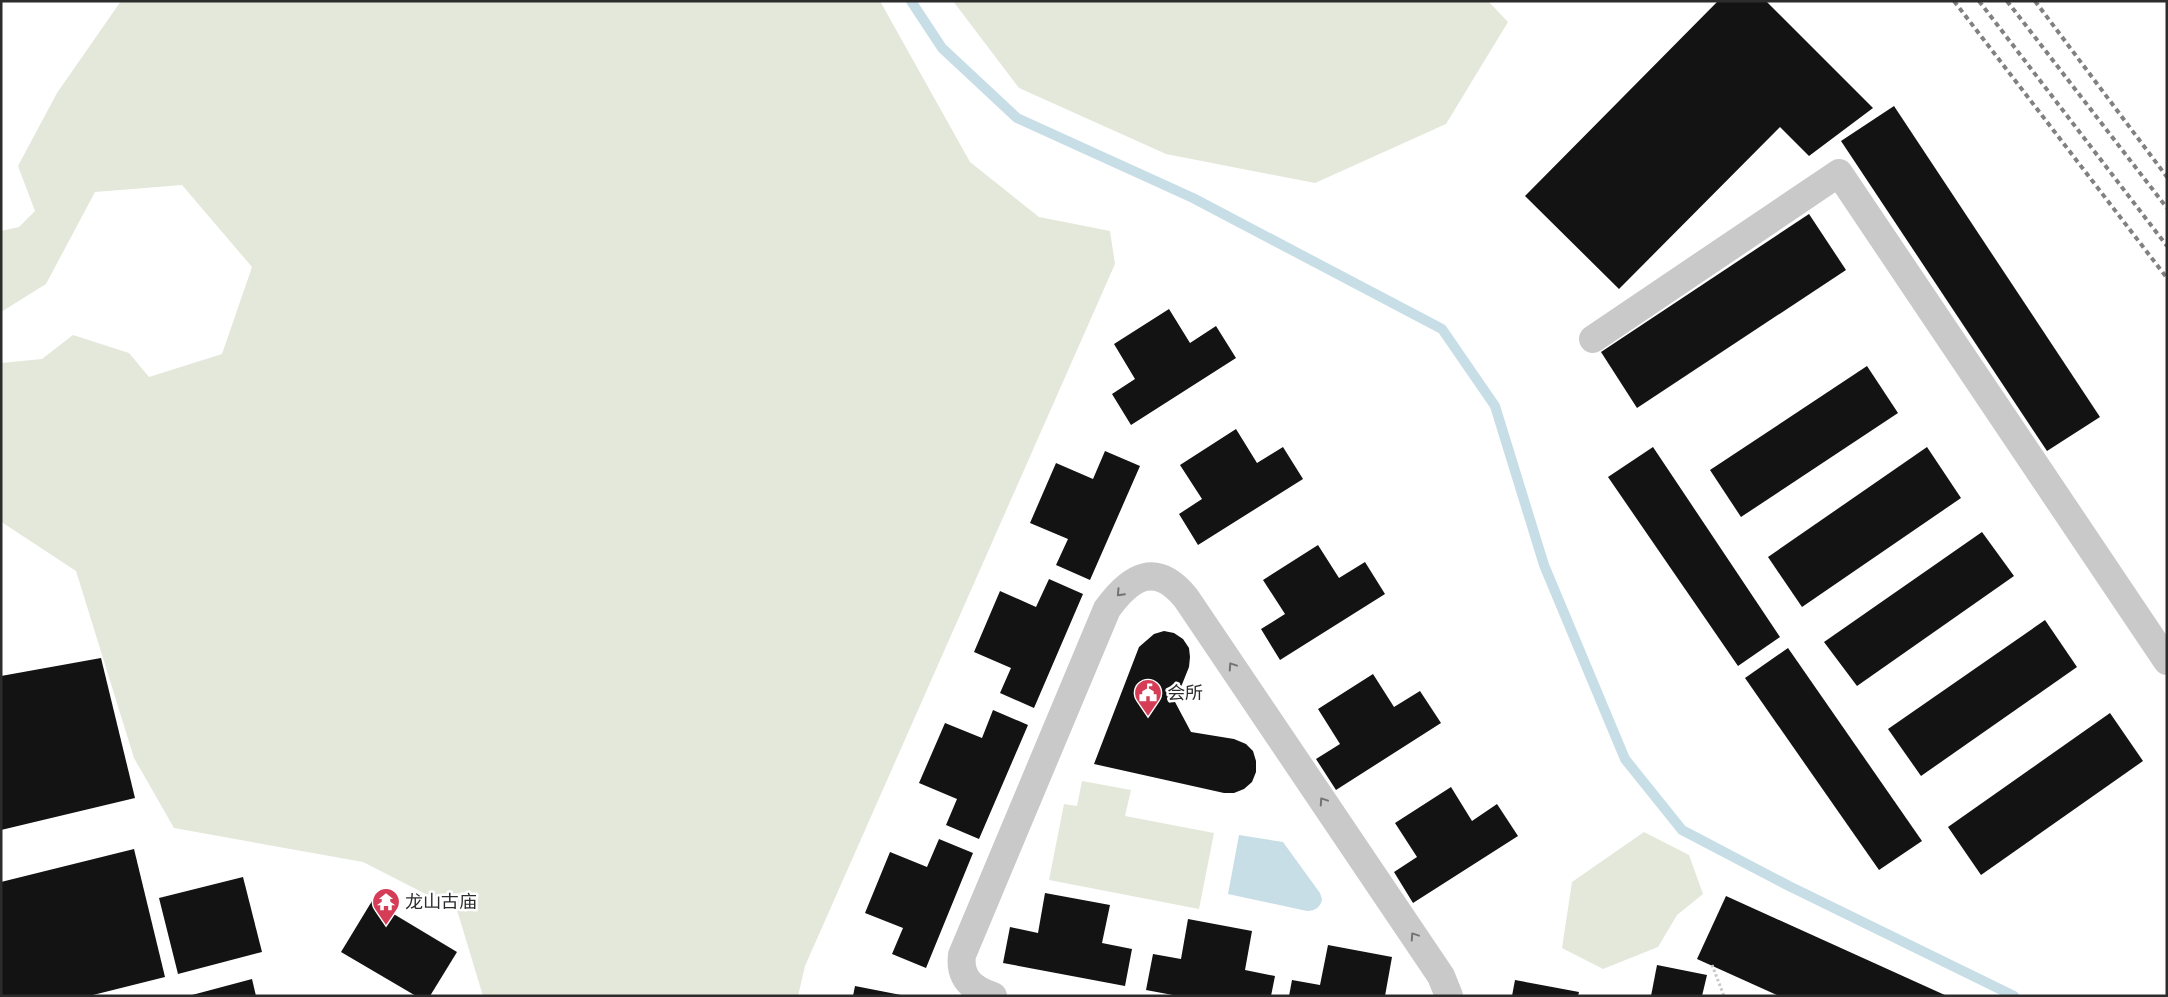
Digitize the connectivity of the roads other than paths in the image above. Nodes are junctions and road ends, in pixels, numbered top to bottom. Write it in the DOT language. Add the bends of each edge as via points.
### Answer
graph roads {
  1 [pos="1593,339"];
  2 [pos="2167,660"];
  3 [pos="993,996"];
  4 [pos="1449,996"];
  1 -- 2 [label="lane" via="1839,173"];
  4 -- 3 [label="lane, one-way" via="1441,976 1186,598 1177,587 1155,576 1143,576 1129,584 1107,609 962,955 961,965 967,982"];
}
